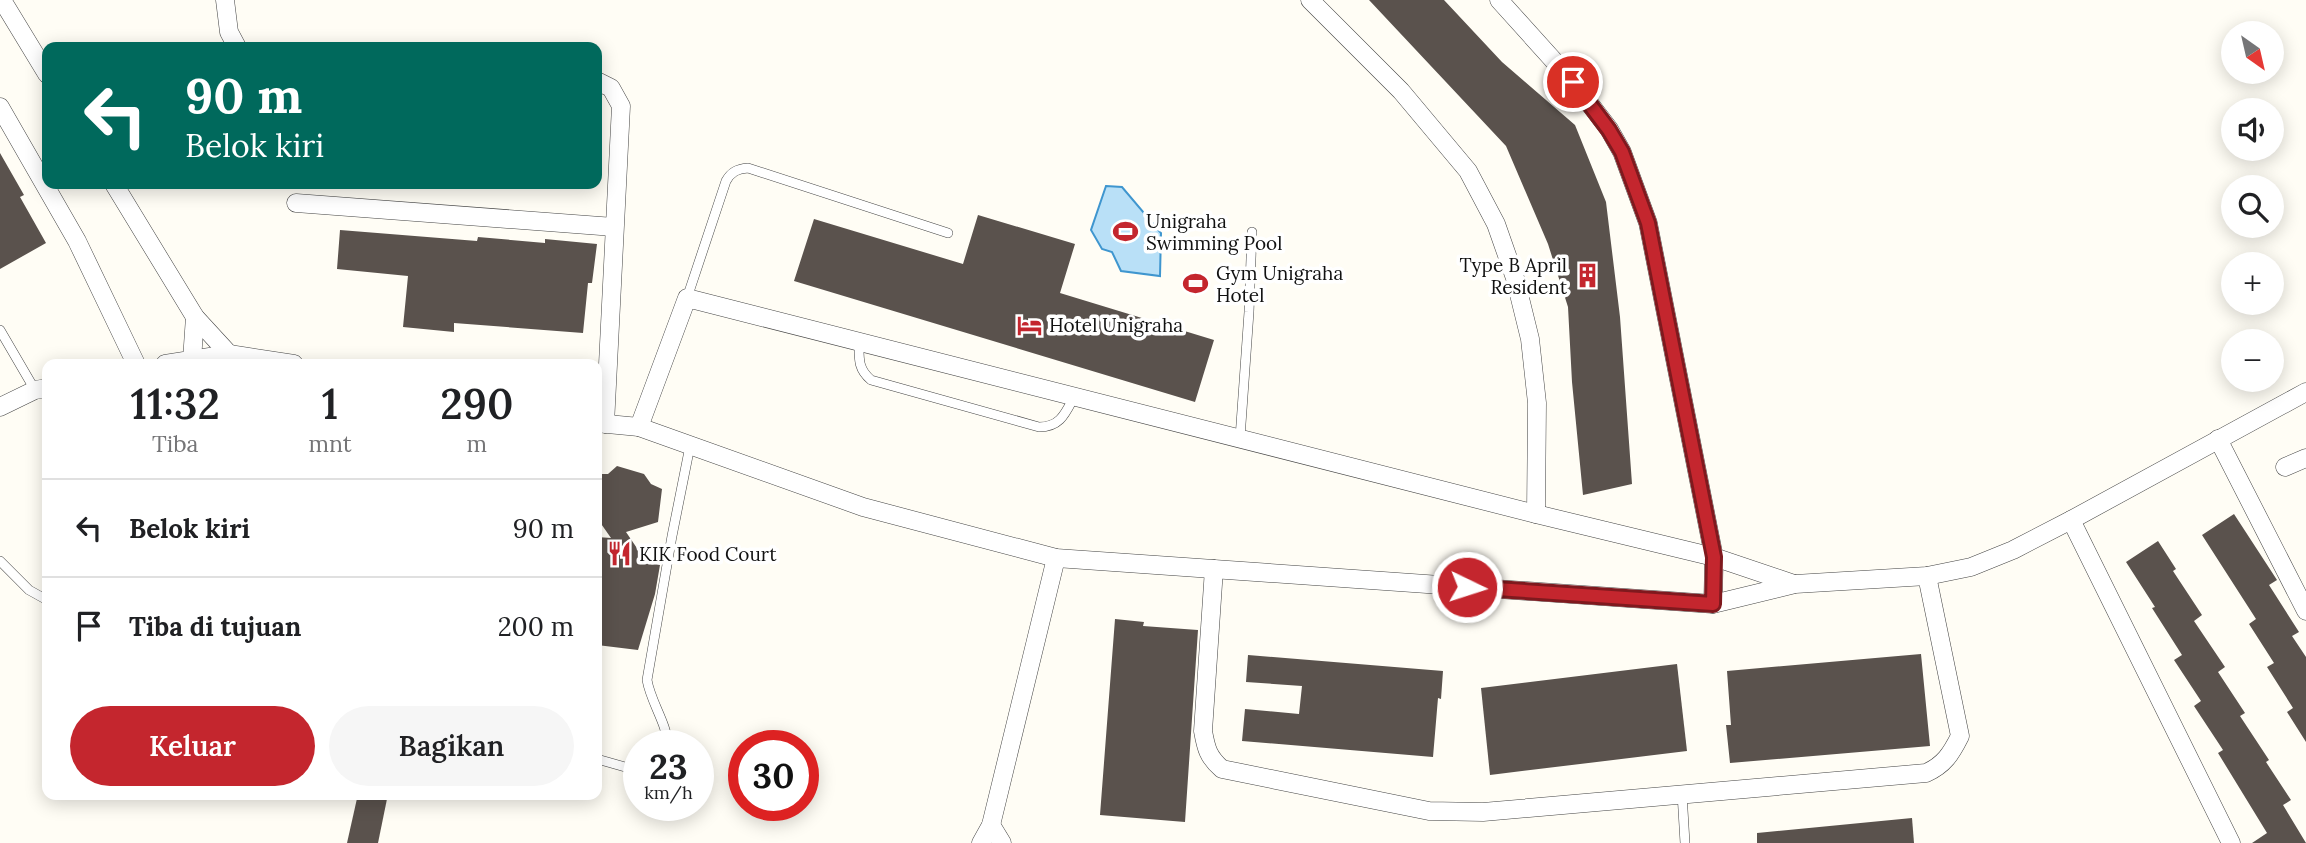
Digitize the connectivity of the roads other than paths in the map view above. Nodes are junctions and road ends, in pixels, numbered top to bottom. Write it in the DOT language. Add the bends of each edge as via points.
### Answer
graph roads {
  1 [pos="2,0"];
  2 [pos="225,0"];
  3 [pos="1310,0"];
  4 [pos="1499,0"];
  5 [pos="234,42"];
  6 [pos="42,66"];
  7 [pos="602,84"];
  8 [pos="0,107"];
  9 [pos="7,135"];
  10 [pos="42,188"];
  11 [pos="42,189"];
  12 [pos="117,189"];
  13 [pos="296,203"];
  14 [pos="614,227"];
  15 [pos="1252,232"];
  16 [pos="948,233"];
  17 [pos="687,299"];
  18 [pos="195,317"];
  19 [pos="0,330"];
  20 [pos="859,343"];
  21 [pos="229,354"];
  22 [pos="134,359"];
  23 [pos="192,359"];
  24 [pos="198,359"];
  25 [pos="262,359"];
  26 [pos="41,389"];
  27 [pos="2306,392"];
  28 [pos="1074,397"];
  29 [pos="0,407"];
  30 [pos="602,409"];
  31 [pos="602,424"];
  32 [pos="639,427"];
  33 [pos="1240,438"];
  34 [pos="2218,439"];
  35 [pos="690,446"];
  36 [pos="2306,458"];
  37 [pos="2285,467"];
  38 [pos="1536,514"];
  39 [pos="2071,520"];
  40 [pos="1714,557"];
  41 [pos="1056,558"];
  42 [pos="0,561"];
  43 [pos="1214,569"];
  44 [pos="1927,576"];
  45 [pos="1795,584"];
  46 [pos="42,597"];
  47 [pos="1713,604"];
  48 [pos="2306,611"];
  49 [pos="666,730"];
  50 [pos="602,760"];
  51 [pos="623,766"];
  52 [pos="1682,793"];
  53 [pos="991,825"];
  54 [pos="981,843"];
  55 [pos="1002,843"];
  56 [pos="1685,843"];
  57 [pos="2231,843"];
  1 -- 6 [label="street"];
  2 -- 5 [label="street"];
  3 -- 38 [label="street" via="1401,91 1468,170 1496,224 1530,339 1537,403"];
  4 -- 40 [label="street" via="1573,82 1622,152 1648,223"];
  7 -- 14 [label="street" via="611,88 621,106"];
  8 -- 9 [label="street"];
  9 -- 10 [label="street"];
  11 -- 22 [label="street" via="77,242"];
  12 -- 18 [label="street"];
  13 -- 14 [label="street"];
  14 -- 30 [label="street"];
  15 -- 33 [label="lane"];
  16 -- 17 [label="lane" via="740,168 726,181"];
  17 -- 20 [label="street"];
  17 -- 32 [label="street"];
  18 -- 21 [label="street"];
  18 -- 23 [label="street"];
  19 -- 26 [label="lane"];
  20 -- 28 [label="street"];
  20 -- 28 [label="lane" via="859,366 871,380 1039,427 1063,418"];
  21 -- 24 [label="street"];
  21 -- 25 [label="street"];
  26 -- 29 [label="street"];
  27 -- 34 [label="street"];
  28 -- 33 [label="street"];
  31 -- 32 [label="street"];
  32 -- 35 [label="street"];
  33 -- 38 [label="street"];
  34 -- 39 [label="street"];
  34 -- 48 [label="street"];
  35 -- 41 [label="street" via="863,507"];
  35 -- 49 [label="lane" via="648,680"];
  36 -- 37 [label="street"];
  38 -- 40 [label="street"];
  39 -- 44 [label="street" via="1971,567"];
  39 -- 57 [label="street"];
  40 -- 45 [label="street"];
  40 -- 47 [label="street"];
  41 -- 43 [label="street"];
  41 -- 53 [label="street"];
  42 -- 46 [label="lane"];
  43 -- 47 [label="street"];
  43 -- 52 [label="street" via="1203,730 1206,750 1222,769 1429,811 1483,812"];
  44 -- 45 [label="street"];
  44 -- 52 [label="street" via="1960,736 1940,767 1926,773"];
  45 -- 47 [label="street"];
  50 -- 51 [label="lane"];
  52 -- 56 [label="lane"];
  53 -- 54 [label="street"];
  53 -- 55 [label="street"];
}
